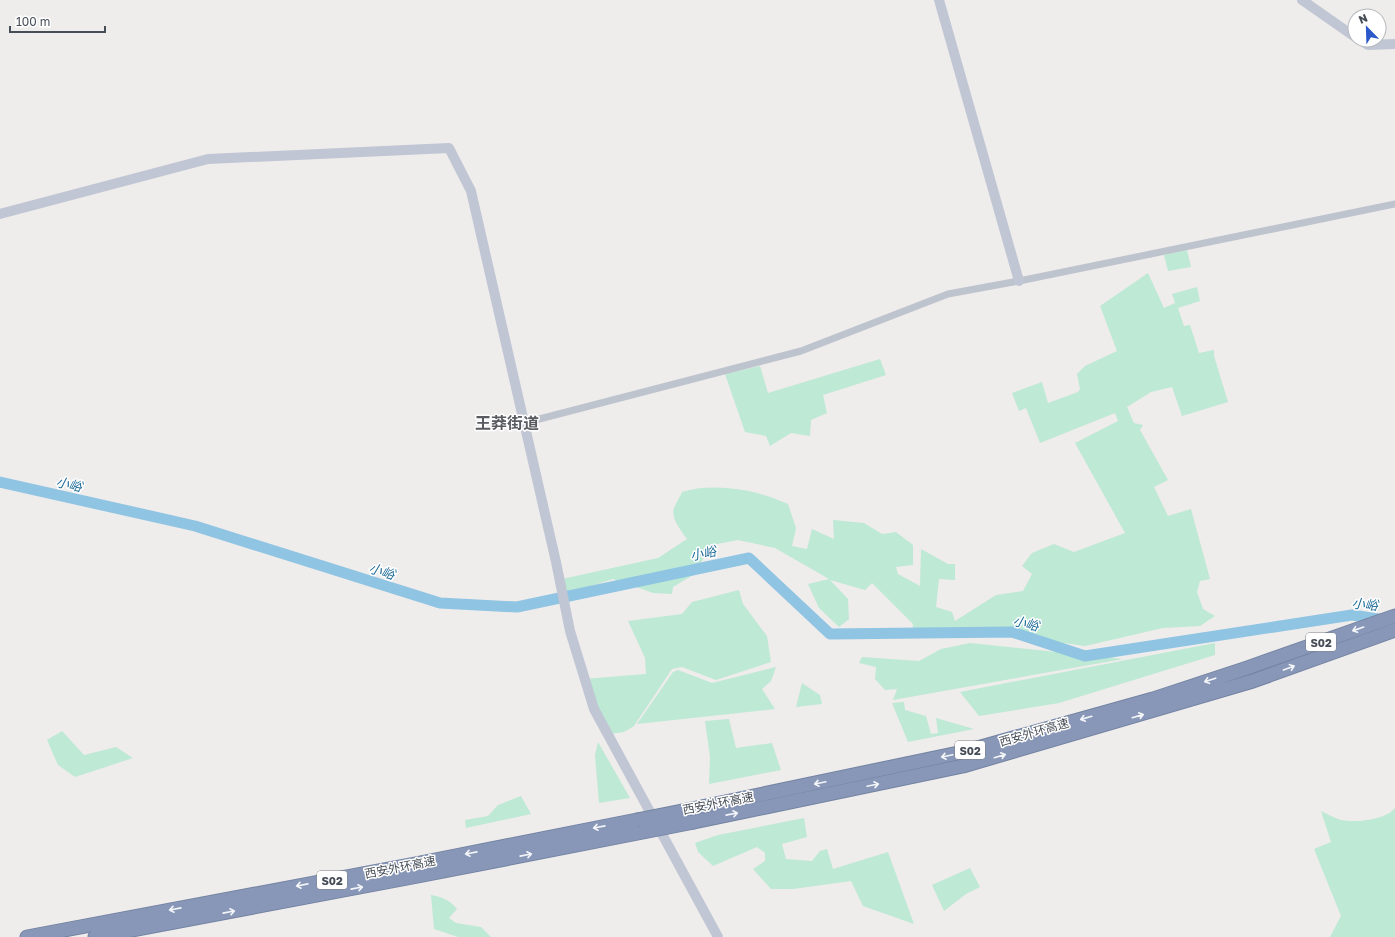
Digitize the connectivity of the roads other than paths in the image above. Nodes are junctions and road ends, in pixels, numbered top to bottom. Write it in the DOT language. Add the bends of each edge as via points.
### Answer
graph roads {
  1 [pos="939,0"];
  2 [pos="1302,0"];
  3 [pos="1347,31"];
  4 [pos="1395,204"];
  5 [pos="0,214"];
  6 [pos="1019,281"];
  7 [pos="524,422"];
  8 [pos="1395,616"];
  9 [pos="1395,630"];
  10 [pos="27,937"];
  11 [pos="95,937"];
  12 [pos="718,937"];
  1 -- 6 [label="street"];
  2 -- 3 [label="street"];
  4 -- 6 [label="street"];
  5 -- 7 [label="street" via="208,160 448,148 471,191"];
  6 -- 7 [label="street" via="948,294 801,351"];
  7 -- 12 [label="street" via="570,631 594,709"];
  8 -- 10 [label="highway, 西安外环高速 / S02, one-way, bridge" via="1153,699 963,752 415,864"];
  11 -- 9 [label="highway, 西安外环高速 / S02, one-way, bridge" via="694,822 963,766 1253,681"];
}
